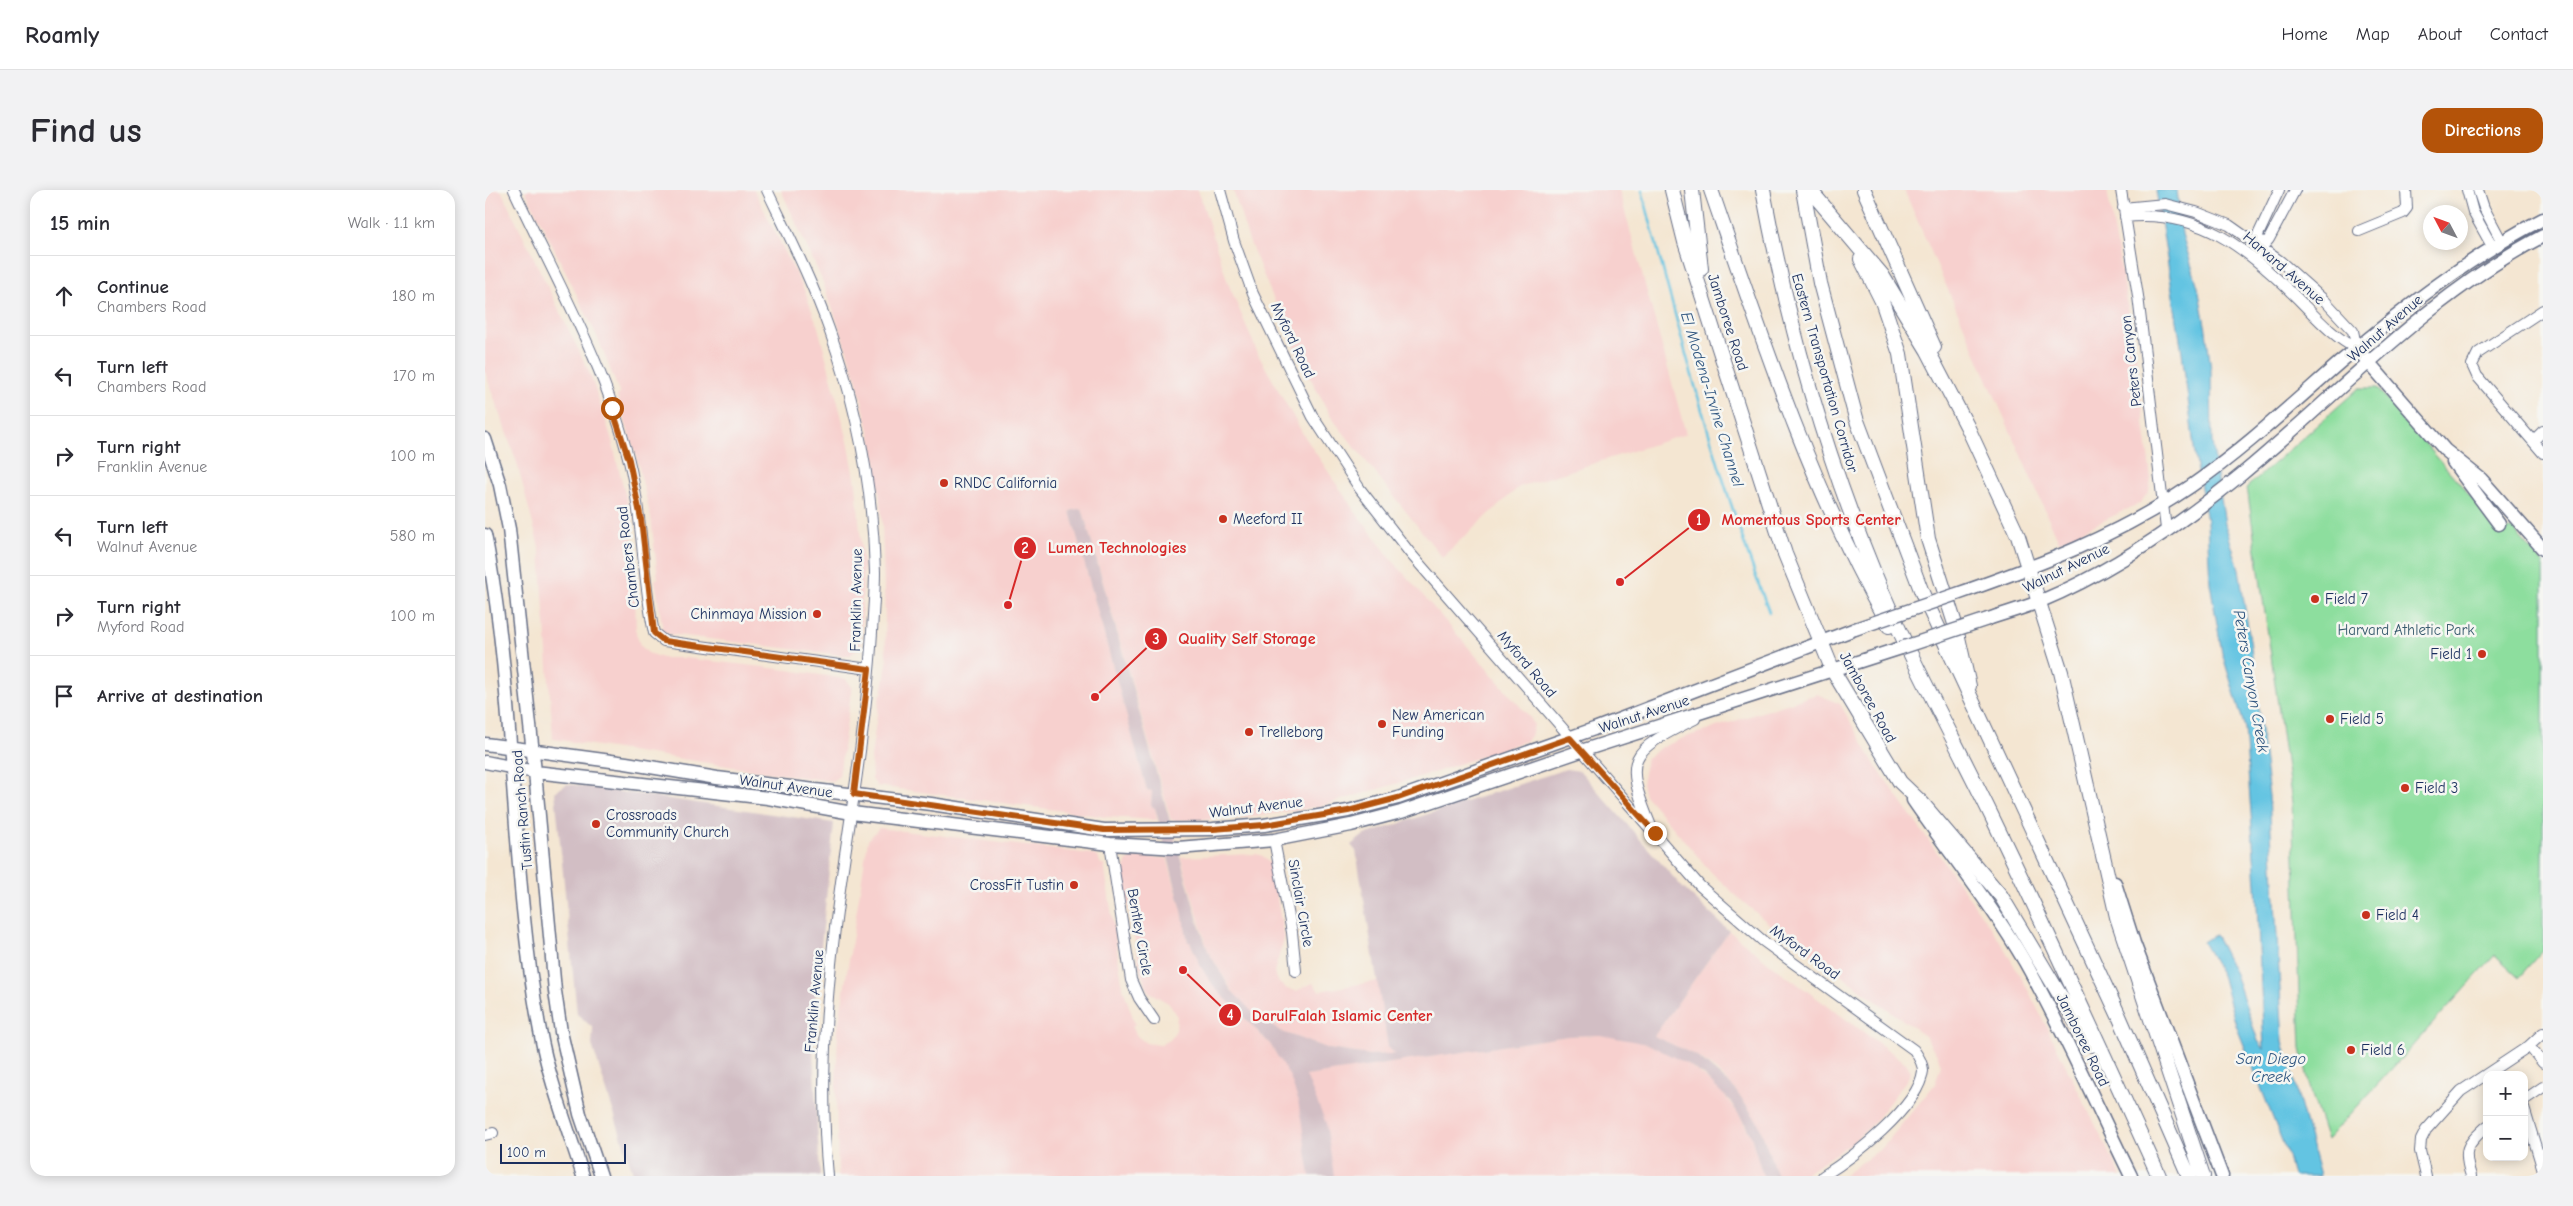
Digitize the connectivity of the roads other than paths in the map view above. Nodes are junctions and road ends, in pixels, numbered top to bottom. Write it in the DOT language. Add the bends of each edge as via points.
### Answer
graph roads {
  1 [pos="515,190"];
  2 [pos="767,190"];
  3 [pos="1220,190"];
  4 [pos="1672,190"];
  5 [pos="1692,190"];
  6 [pos="1711,190"];
  7 [pos="1763,190"];
  8 [pos="1803,190"];
  9 [pos="1810,190"];
  10 [pos="1864,190"];
  11 [pos="2121,190"];
  12 [pos="2279,190"];
  13 [pos="2295,190"];
  14 [pos="2406,190"];
  15 [pos="2467,190"];
  16 [pos="2478,190"];
  17 [pos="2146,210"];
  18 [pos="2124,213"];
  19 [pos="2543,219"];
  20 [pos="2359,231"];
  21 [pos="2543,236"];
  22 [pos="1852,238"];
  23 [pos="2497,244"];
  24 [pos="2261,247"];
  25 [pos="2253,259"];
  26 [pos="2543,310"];
  27 [pos="1708,314"];
  28 [pos="2357,349"];
  29 [pos="2369,362"];
  30 [pos="1967,426"];
  31 [pos="2543,431"];
  32 [pos="485,439"];
  33 [pos="2533,440"];
  34 [pos="2445,450"];
  35 [pos="2543,453"];
  36 [pos="2163,503"];
  37 [pos="2499,524"];
  38 [pos="2166,529"];
  39 [pos="485,535"];
  40 [pos="2543,549"];
  41 [pos="2029,569"];
  42 [pos="2040,602"];
  43 [pos="1820,643"];
  44 [pos="869,669"];
  45 [pos="1833,671"];
  46 [pos="1972,704"];
  47 [pos="1724,705"];
  48 [pos="1945,724"];
  49 [pos="1570,738"];
  50 [pos="485,744"];
  51 [pos="510,747"];
  52 [pos="1581,751"];
  53 [pos="533,752"];
  54 [pos="485,762"];
  55 [pos="511,767"];
  56 [pos="671,770"];
  57 [pos="535,772"];
  58 [pos="1900,782"];
  59 [pos="670,788"];
  60 [pos="854,794"];
  61 [pos="852,813"];
  62 [pos="1655,833"];
  63 [pos="1274,840"];
  64 [pos="2101,843"];
  65 [pos="1110,844"];
  66 [pos="1296,971"];
  67 [pos="1154,1020"];
  68 [pos="2543,1033"];
  69 [pos="2529,1046"];
  70 [pos="2105,1061"];
  71 [pos="2543,1063"];
  72 [pos="2543,1087"];
  73 [pos="2528,1097"];
  74 [pos="2526,1116"];
  75 [pos="2483,1130"];
  76 [pos="2543,1170"];
  77 [pos="583,1176"];
  78 [pos="601,1176"];
  79 [pos="828,1176"];
  80 [pos="1823,1176"];
  81 [pos="2131,1176"];
  82 [pos="2159,1176"];
  83 [pos="2189,1176"];
  84 [pos="2203,1176"];
  85 [pos="2222,1176"];
  86 [pos="2426,1176"];
  87 [pos="2471,1176"];
  1 -- 44 [label="street, Chambers Road" via="590,350 627,453 641,519 654,633 664,641"];
  2 -- 44 [label="street, Franklin Avenue" via="825,316 860,435 875,571"];
  3 -- 49 [label="street, Myford Road" via="1253,294 1313,417 1361,489 1410,553"];
  4 -- 27 [label="highway, Jamboree Road"];
  5 -- 27 [label="highway"];
  6 -- 48 [label="highway" via="1763,341 1815,474 1882,614"];
  7 -- 48 [label="highway, Eastern Transportation Corridor" via="1784,296 1826,444 1873,571"];
  8 -- 46 [label="highway, Eastern Transportation Corridor" via="1820,283 1856,418 1923,595"];
  9 -- 22 [label="highway"];
  10 -- 30 [label="highway"];
  11 -- 18 [label="street, Peters Canyon"];
  12 -- 24 [label="street" via="2258,235"];
  13 -- 24 [label="street" via="2269,240"];
  14 -- 20 [label="street" via="2407,208 2403,213"];
  15 -- 23 [label="street" via="2473,212"];
  16 -- 23 [label="street"];
  17 -- 18 [label="street, Harvard Avenue"];
  17 -- 24 [label="street, Harvard Avenue" via="2165,204 2191,210 2229,225"];
  17 -- 25 [label="street, Harvard Avenue" via="2209,229"];
  18 -- 36 [label="street, Peters Canyon" via="2139,296"];
  19 -- 23 [label="main road, Walnut Avenue"];
  21 -- 29 [label="main road, Walnut Avenue" via="2447,296"];
  22 -- 30 [label="highway" via="1882,275 1928,351"];
  22 -- 46 [label="highway" via="1885,308 1900,354 1924,519 1967,669"];
  23 -- 28 [label="main road, Walnut Avenue" via="2436,286"];
  24 -- 25 [label="street"];
  24 -- 28 [label="street, Harvard Avenue" via="2325,301 2353,331"];
  25 -- 28 [label="street, Harvard Avenue" via="2340,340"];
  26 -- 33 [label="street" via="2478,353 2472,365 2477,376"];
  27 -- 43 [label="highway, Jamboree Road" via="1785,554"];
  28 -- 29 [label="main road, Harvard Avenue"];
  28 -- 36 [label="main road, Walnut Avenue" via="2223,461"];
  29 -- 34 [label="main road, Harvard Avenue"];
  29 -- 38 [label="main road, Walnut Avenue" via="2228,485"];
  30 -- 41 [label="highway" via="2018,536"];
  31 -- 33 [label="street"];
  32 -- 53 [label="main road, Tustin Ranch Road" via="500,485 509,528"];
  33 -- 35 [label="street"];
  34 -- 37 [label="main road"];
  34 -- 40 [label="main road, Harvard Avenue" via="2481,479"];
  36 -- 38 [label="street, Peters Canyon"];
  36 -- 41 [label="main road, Walnut Avenue" via="2081,548"];
  38 -- 42 [label="main road, Walnut Avenue" via="2109,566"];
  39 -- 51 [label="main road, Tustin Ranch Road" via="495,587"];
  41 -- 42 [label="highway"];
  41 -- 43 [label="main road, Walnut Avenue, bridge"];
  42 -- 45 [label="main road, Walnut Avenue, bridge"];
  42 -- 64 [label="highway" via="2061,672"];
  43 -- 45 [label="highway, Jamboree Road"];
  43 -- 49 [label="main road, Walnut Avenue"];
  44 -- 60 [label="street, Franklin Avenue"];
  45 -- 47 [label="main road, Walnut Avenue"];
  45 -- 58 [label="highway, Jamboree Road"];
  46 -- 83 [label="highway" via="2119,1016"];
  47 -- 52 [label="main road, Walnut Avenue"];
  47 -- 62 [label="street" via="1669,732 1637,756 1634,780"];
  48 -- 70 [label="highway, Jamboree Road"];
  49 -- 52 [label="street, Myford Road"];
  49 -- 60 [label="main road, Walnut Avenue" via="1398,798 1264,825 1213,829 1104,830"];
  50 -- 51 [label="main road, Walnut Avenue"];
  51 -- 53 [label="main road, Walnut Avenue"];
  51 -- 55 [label="main road, Tustin Ranch Road"];
  52 -- 62 [label="street, Myford Road"];
  52 -- 63 [label="main road, Walnut Avenue" via="1401,812"];
  53 -- 56 [label="main road, Walnut Avenue"];
  53 -- 57 [label="main road, Tustin Ranch Road"];
  54 -- 55 [label="main road, Walnut Avenue"];
  55 -- 57 [label="main road, Walnut Avenue"];
  55 -- 77 [label="main road, Tustin Ranch Road" via="540,1032 552,1081"];
  56 -- 59 [label="main road"];
  56 -- 60 [label="main road, Walnut Avenue"];
  57 -- 59 [label="main road, Walnut Avenue"];
  57 -- 78 [label="main road, Tustin Ranch Road" via="561,1032 580,1114"];
  58 -- 70 [label="highway" via="1923,803 2001,896 2082,1032"];
  58 -- 81 [label="main road, Jamboree Road" via="2024,961"];
  59 -- 61 [label="main road, Walnut Avenue" via="768,798"];
  60 -- 61 [label="street, Franklin Avenue"];
  61 -- 65 [label="main road, Walnut Avenue"];
  61 -- 79 [label="street, Franklin Avenue" via="825,1030"];
  62 -- 80 [label="street, Myford Road" via="1715,901 1763,941 1914,1050 1923,1070 1914,1091 1883,1131"];
  63 -- 65 [label="main road, Walnut Avenue" via="1178,848"];
  63 -- 66 [label="street, Sinclair Circle" via="1292,932"];
  64 -- 84 [label="highway" via="2117,917"];
  64 -- 85 [label="main road" via="2134,943"];
  65 -- 67 [label="street, Bentley Circle" via="1131,980"];
  68 -- 69 [label="street"];
  69 -- 71 [label="street"];
  69 -- 86 [label="street" via="2461,1091 2426,1130 2420,1150"];
  70 -- 82 [label="highway, Jamboree Road"];
  72 -- 73 [label="street"];
  74 -- 76 [label="street"];
  75 -- 87 [label="street" via="2466,1149"];
}
